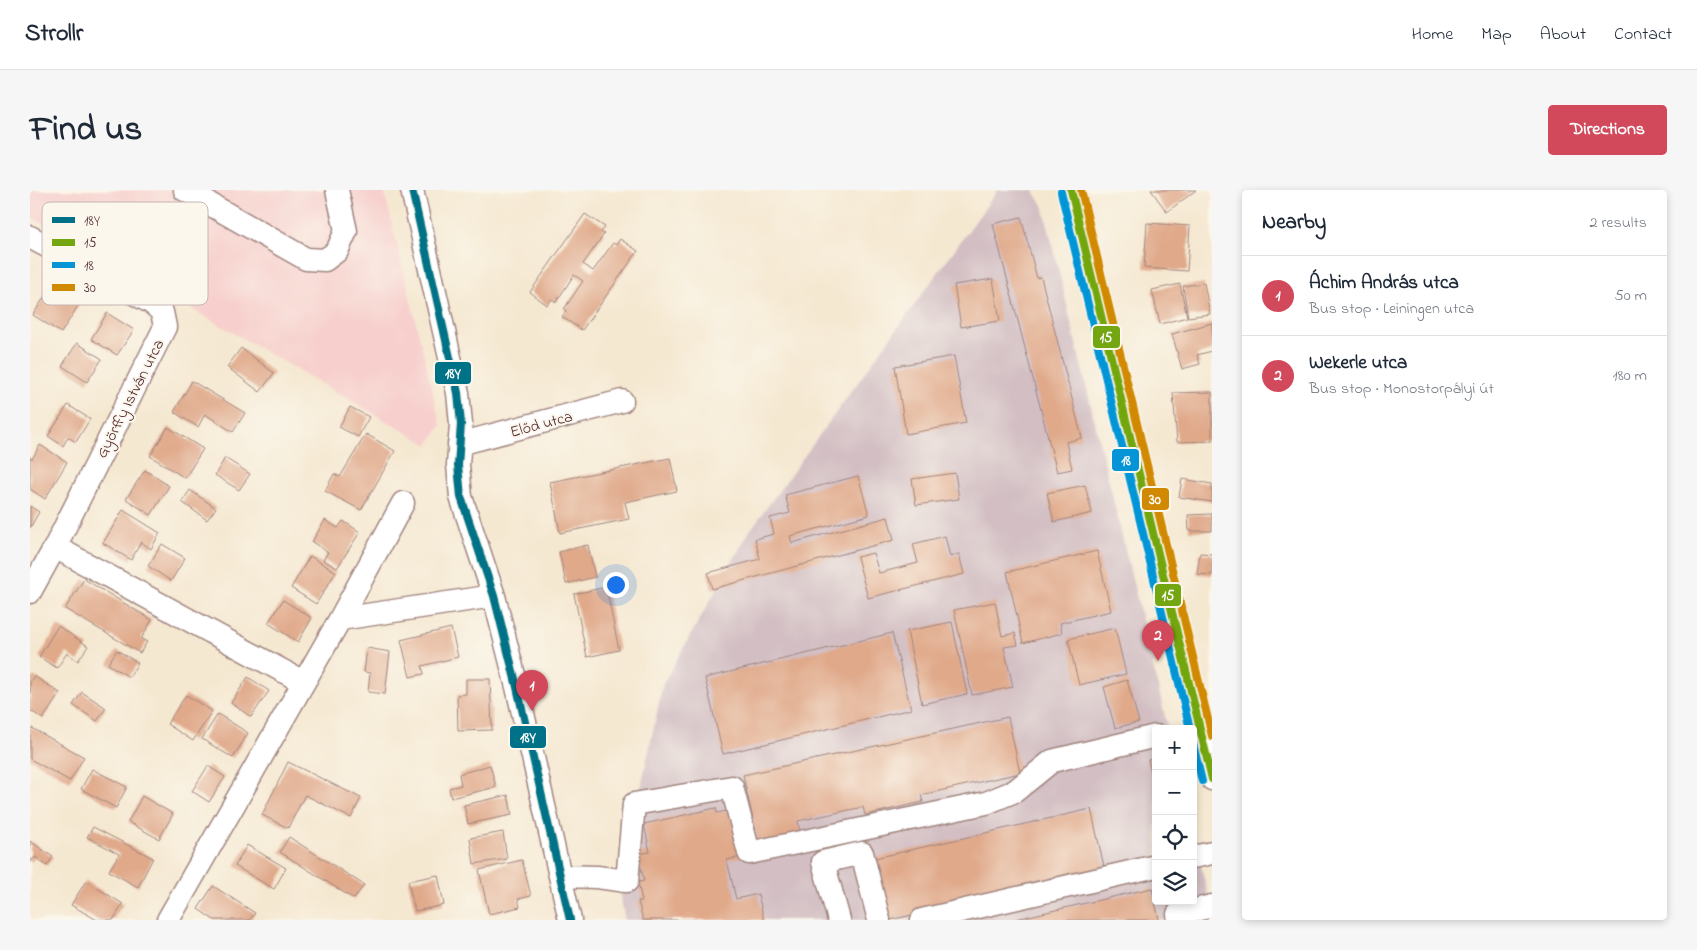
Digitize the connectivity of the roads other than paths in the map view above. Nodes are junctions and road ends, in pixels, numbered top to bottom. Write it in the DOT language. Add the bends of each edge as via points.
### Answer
graph roads {
  1 [pos="185,190"];
  2 [pos="338,190"];
  3 [pos="412,190"];
  4 [pos="1071,190"];
  5 [pos="206,202"];
  6 [pos="208,203"];
  7 [pos="30,237"];
  8 [pos="42,243"];
  9 [pos="154,305"];
  10 [pos="622,401"];
  11 [pos="459,444"];
  12 [pos="403,503"];
  13 [pos="55,548"];
  14 [pos="30,592"];
  15 [pos="494,596"];
  16 [pos="340,619"];
  17 [pos="303,682"];
  18 [pos="1192,725"];
  19 [pos="1152,737"];
  20 [pos="1197,740"];
  21 [pos="1212,778"];
  22 [pos="1212,853"];
  23 [pos="1197,856"];
  24 [pos="1152,867"];
  25 [pos="560,876"];
  26 [pos="1212,906"];
  27 [pos="168,920"];
  28 [pos="570,920"];
  29 [pos="839,920"];
  30 [pos="879,920"];
  31 [pos="922,920"];
  32 [pos="1179,920"];
  1 -- 5 [label="street"];
  2 -- 6 [label="street" via="346,230 337,251 325,260 306,259"];
  3 -- 11 [label="street" via="458,393"];
  4 -- 18 [label="street"];
  7 -- 8 [label="street, Györffy István utca"];
  9 -- 13 [label="street, Györffy István utca" via="162,312 165,327"];
  10 -- 11 [label="street, Előd utca"];
  11 -- 15 [label="street" via="461,497"];
  12 -- 16 [label="street"];
  13 -- 14 [label="street, Györffy István utca"];
  13 -- 17 [label="street"];
  15 -- 16 [label="street"];
  15 -- 25 [label="street"];
  16 -- 17 [label="street"];
  17 -- 27 [label="street"];
  19 -- 25 [label="street" via="1052,761 1015,791 986,803 749,853 732,787 634,804 627,881"];
  20 -- 21 [label="street"];
  22 -- 23 [label="street"];
  24 -- 31 [label="street"];
  25 -- 28 [label="street"];
  26 -- 32 [label="street" via="1178,914"];
  29 -- 30 [label="street" via="823,862 862,853"];
}
